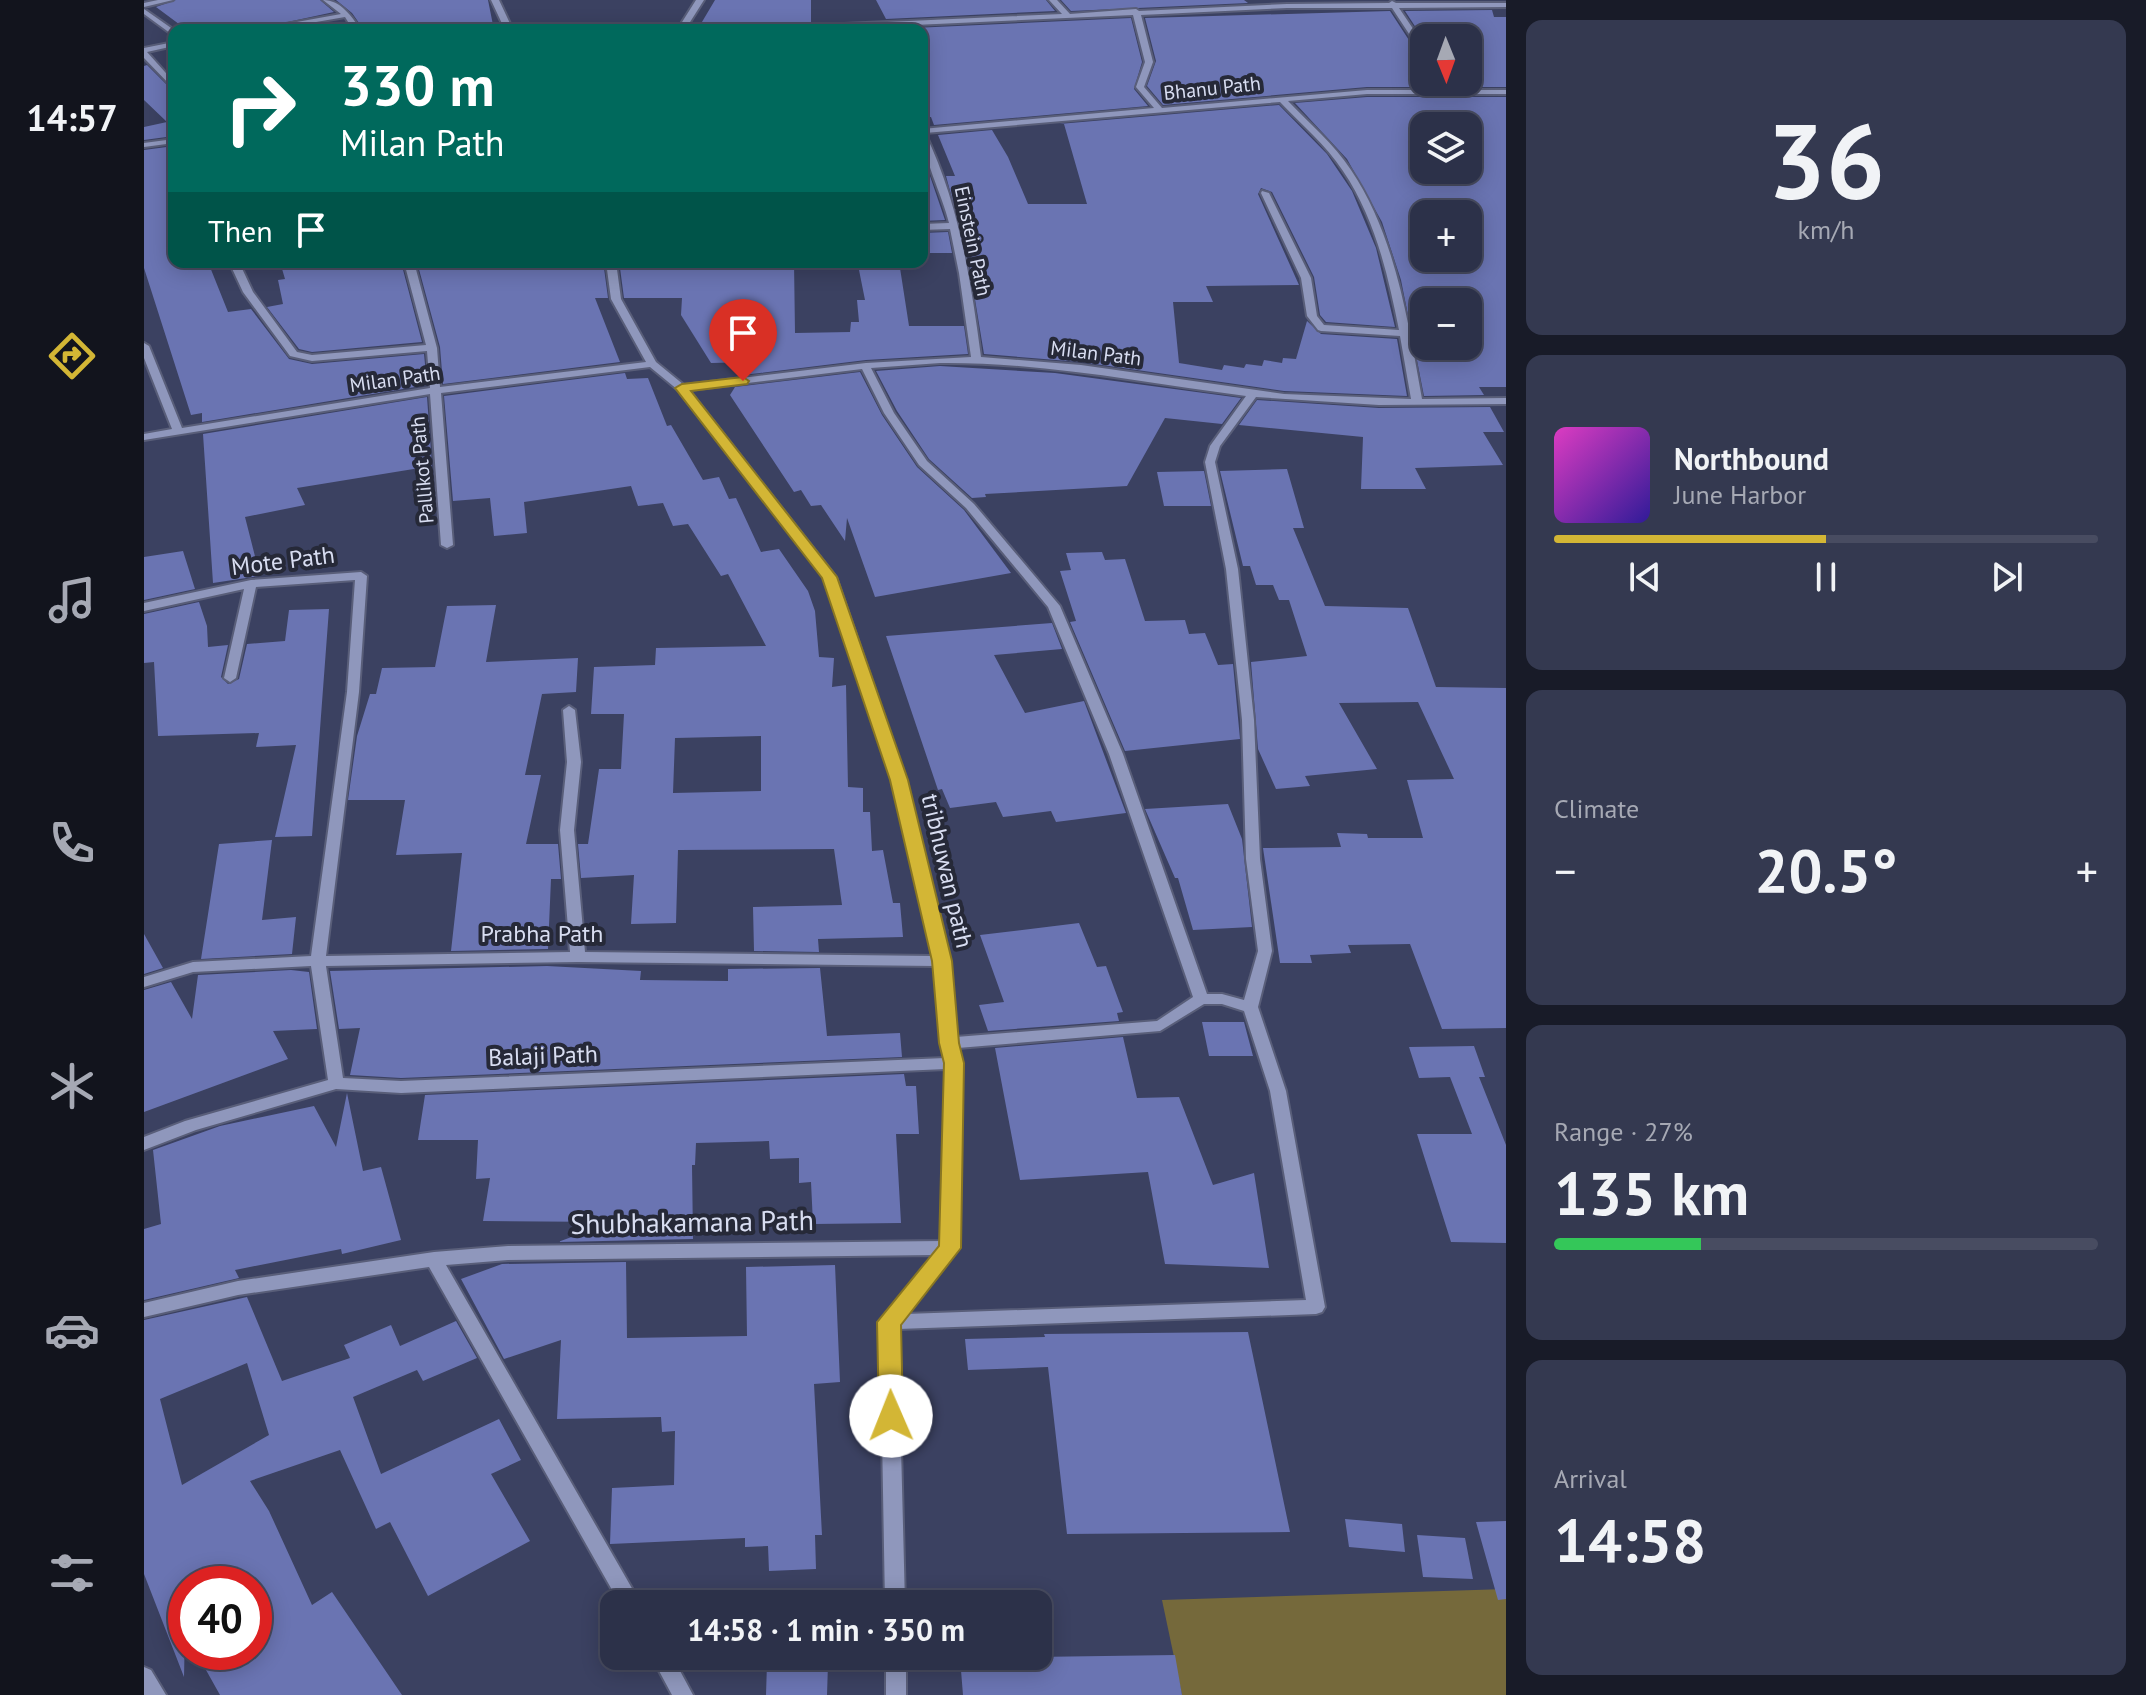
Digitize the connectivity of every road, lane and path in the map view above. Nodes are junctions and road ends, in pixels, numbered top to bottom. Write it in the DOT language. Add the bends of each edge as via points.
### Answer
graph roads {
  1 [pos="169,0"];
  2 [pos="327,0"];
  3 [pos="495,0"];
  4 [pos="700,0"];
  5 [pos="1053,0"];
  6 [pos="1397,2"];
  7 [pos="1284,3"];
  8 [pos="144,5"];
  9 [pos="1506,5"];
  10 [pos="144,11"];
  11 [pos="1136,11"];
  12 [pos="347,15"];
  13 [pos="1067,15"];
  14 [pos="293,24"];
  15 [pos="353,24"];
  16 [pos="506,24"];
  17 [pos="685,24"];
  18 [pos="881,24"];
  19 [pos="1410,25"];
  20 [pos="168,29"];
  21 [pos="168,46"];
  22 [pos="144,52"];
  23 [pos="168,80"];
  24 [pos="1506,92"];
  25 [pos="1280,98"];
  26 [pos="1159,109"];
  27 [pos="928,132"];
  28 [pos="168,142"];
  29 [pos="144,145"];
  30 [pos="928,145"];
  31 [pos="1265,193"];
  32 [pos="952,226"];
  33 [pos="928,227"];
  34 [pos="237,268"];
  35 [pos="411,268"];
  36 [pos="612,268"];
  37 [pos="1405,333"];
  38 [pos="144,346"];
  39 [pos="432,348"];
  40 [pos="976,360"];
  41 [pos="652,364"];
  42 [pos="865,366"];
  43 [pos="682,388"];
  44 [pos="433,391"];
  45 [pos="1253,394"];
  46 [pos="1506,401"];
  47 [pos="1417,403"];
  48 [pos="178,430"];
  49 [pos="144,437"];
  50 [pos="447,545"];
  51 [pos="251,584"];
  52 [pos="144,607"];
  53 [pos="230,678"];
  54 [pos="569,710"];
  55 [pos="578,957"];
  56 [pos="318,961"];
  57 [pos="942,961"];
  58 [pos="144,982"];
  59 [pos="1201,999"];
  60 [pos="1250,1007"];
  61 [pos="949,1043"];
  62 [pos="954,1063"];
  63 [pos="336,1083"];
  64 [pos="144,1144"];
  65 [pos="950,1248"];
  66 [pos="434,1259"];
  67 [pos="144,1310"];
  68 [pos="889,1322"];
  69 [pos="623,1590"];
  70 [pos="895,1590"];
  71 [pos="669,1670"];
  72 [pos="896,1670"];
  73 [pos="144,1677"];
  74 [pos="156,1695"];
  75 [pos="683,1695"];
  76 [pos="896,1695"];
  1 -- 8 [label="street"];
  2 -- 12 [label="street"];
  3 -- 16 [label="street"];
  4 -- 17 [label="street"];
  5 -- 13 [label="street"];
  6 -- 7 [label="street"];
  6 -- 9 [label="street"];
  6 -- 19 [label="street"];
  7 -- 11 [label="street"];
  10 -- 20 [label="street"];
  11 -- 13 [label="street"];
  11 -- 26 [label="street" via="1149,62 1140,87"];
  12 -- 14 [label="street"];
  12 -- 15 [label="street"];
  13 -- 18 [label="street"];
  21 -- 22 [label="street"];
  22 -- 23 [label="street"];
  24 -- 25 [label="street, Bhanu Path" via="1412,89"];
  25 -- 26 [label="street, Bhanu Path"];
  25 -- 37 [label="street" via="1347,170 1368,210"];
  26 -- 27 [label="street, Bhanu Path"];
  28 -- 29 [label="street"];
  30 -- 32 [label="street, Einstein Path"];
  31 -- 37 [label="street" via="1306,278 1312,316 1321,328"];
  32 -- 33 [label="street"];
  32 -- 40 [label="street, Einstein Path"];
  34 -- 39 [label="street" via="294,354 312,358"];
  35 -- 39 [label="street, Pallikot Path"];
  36 -- 41 [label="street, tribhuwan path" via="616,299"];
  37 -- 47 [label="street"];
  38 -- 48 [label="street"];
  39 -- 44 [label="street, Pallikot Path"];
  40 -- 42 [label="street, Milan Path"];
  40 -- 45 [label="street, Milan Path" via="1094,368"];
  41 -- 43 [label="street, tribhuwan path"];
  41 -- 44 [label="street, Milan Path"];
  42 -- 43 [label="street, Milan Path"];
  42 -- 59 [label="street" via="923,463 970,506 1054,606 1116,754"];
  43 -- 57 [label="street, tribhuwan path" via="830,577 899,780"];
  44 -- 48 [label="street, Milan Path"];
  44 -- 50 [label="street, Pallikot Path"];
  45 -- 47 [label="street, Milan Path"];
  45 -- 60 [label="street" via="1215,446 1210,462 1232,569 1248,720 1253,859 1265,951"];
  46 -- 47 [label="street, Milan Path"];
  48 -- 49 [label="street, Milan Path"];
  51 -- 52 [label="street, Mote Path"];
  51 -- 53 [label="street"];
  51 -- 56 [label="street, Mote Path" via="361,576 363,583"];
  54 -- 55 [label="street" via="574,762 567,830"];
  55 -- 56 [label="street, Prabha Path"];
  55 -- 57 [label="street, Prabha Path"];
  56 -- 58 [label="street, Prabha Path" via="193,967"];
  56 -- 63 [label="street"];
  57 -- 61 [label="street, tribhuwan path"];
  59 -- 60 [label="street"];
  59 -- 61 [label="street" via="1160,1026"];
  60 -- 68 [label="street" via="1278,1091 1316,1307"];
  61 -- 62 [label="street, tribhuwan path"];
  62 -- 63 [label="street, Balaji Path" via="401,1087"];
  62 -- 65 [label="street, tribhuwan path"];
  63 -- 64 [label="street, Balaji Path"];
  65 -- 66 [label="street, Shubhakamana Path" via="508,1253"];
  65 -- 68 [label="street"];
  66 -- 67 [label="street, Shubhakamana Path" via="238,1288"];
  66 -- 69 [label="street"];
  68 -- 70 [label="street"];
  71 -- 75 [label="street"];
  72 -- 76 [label="street"];
  73 -- 74 [label="street"];
}
